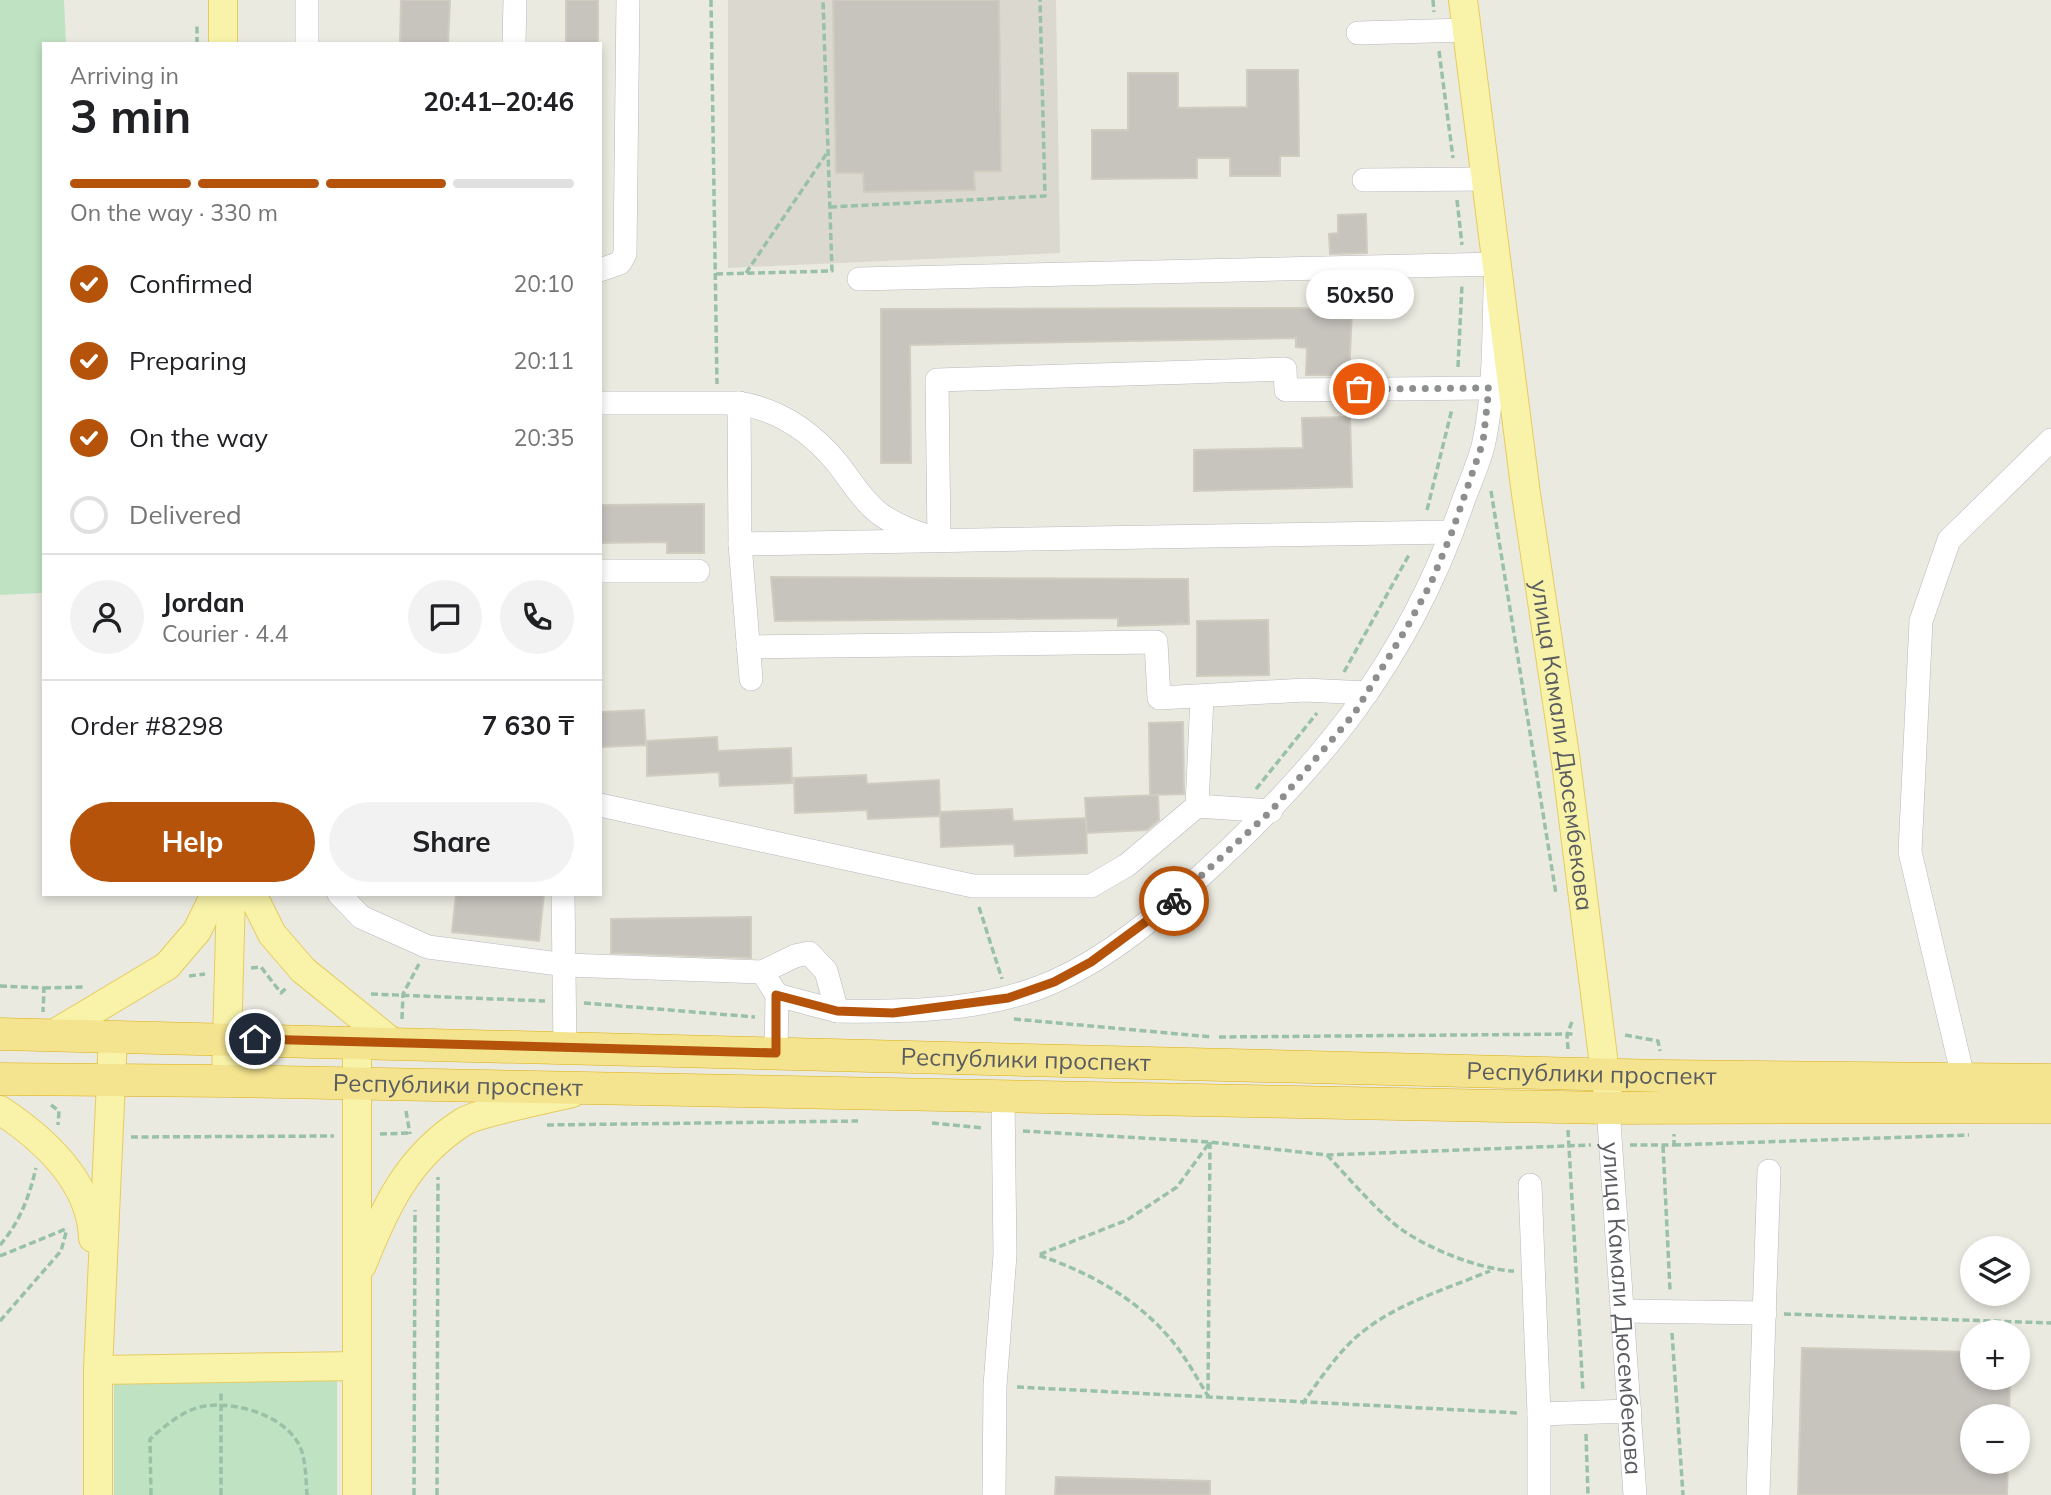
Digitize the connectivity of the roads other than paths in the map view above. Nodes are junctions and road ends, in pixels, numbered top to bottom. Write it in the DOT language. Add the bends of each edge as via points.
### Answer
graph roads {
  1 [pos="223,0"];
  2 [pos="307,0"];
  3 [pos="515,0"];
  4 [pos="628,0"];
  5 [pos="1463,0"];
  6 [pos="1467,30"];
  7 [pos="1357,33"];
  8 [pos="223,42"];
  9 [pos="307,42"];
  10 [pos="514,42"];
  11 [pos="1486,179"];
  12 [pos="1364,180"];
  13 [pos="1496,264"];
  14 [pos="602,269"];
  15 [pos="859,279"];
  16 [pos="1489,388"];
  17 [pos="602,403"];
  18 [pos="728,403"];
  19 [pos="2051,440"];
  20 [pos="1452,532"];
  21 [pos="939,540"];
  22 [pos="740,544"];
  23 [pos="602,571"];
  24 [pos="698,571"];
  25 [pos="748,647"];
  26 [pos="751,680"];
  27 [pos="1367,694"];
  28 [pos="1202,697"];
  29 [pos="602,805"];
  30 [pos="1197,806"];
  31 [pos="1271,811"];
  32 [pos="214,896"];
  33 [pos="231,896"];
  34 [pos="253,896"];
  35 [pos="342,896"];
  36 [pos="563,896"];
  37 [pos="566,965"];
  38 [pos="762,972"];
  39 [pos="776,995"];
  40 [pos="837,1011"];
  41 [pos="0,1034"];
  42 [pos="52,1035"];
  43 [pos="113,1036"];
  44 [pos="229,1038"];
  45 [pos="357,1043"];
  46 [pos="393,1043"];
  47 [pos="565,1048"];
  48 [pos="776,1053"];
  49 [pos="1607,1074"];
  50 [pos="1963,1077"];
  51 [pos="0,1079"];
  52 [pos="2051,1080"];
  53 [pos="226,1081"];
  54 [pos="111,1082"];
  55 [pos="356,1084"];
  56 [pos="588,1089"];
  57 [pos="1003,1097"];
  58 [pos="2051,1107"];
  59 [pos="1608,1108"];
  60 [pos="0,1110"];
  61 [pos="1769,1171"];
  62 [pos="1530,1185"];
  63 [pos="356,1277"];
  64 [pos="1624,1311"];
  65 [pos="1765,1313"];
  66 [pos="99,1338"];
  67 [pos="357,1366"];
  68 [pos="98,1370"];
  69 [pos="1630,1411"];
  70 [pos="1539,1414"];
  71 [pos="98,1495"];
  72 [pos="357,1495"];
  73 [pos="994,1495"];
  74 [pos="1538,1495"];
  75 [pos="1634,1495"];
  76 [pos="1758,1495"];
  1 -- 8 [label="main road"];
  2 -- 9 [label="street"];
  3 -- 10 [label="street"];
  4 -- 14 [label="street" via="626,242 620,263"];
  5 -- 6 [label="main road, улица Камали Дюсембекова"];
  6 -- 7 [label="street"];
  6 -- 11 [label="main road, улица Камали Дюсембекова"];
  11 -- 12 [label="street"];
  11 -- 13 [label="main road, улица Камали Дюсембекова"];
  13 -- 15 [label="street"];
  13 -- 16 [label="street"];
  13 -- 49 [label="main road, улица Камали Дюсембекова"];
  16 -- 20 [label="street" via="1483,442"];
  16 -- 21 [label="street" via="1286,390 1285,369 937,380"];
  17 -- 18 [label="street"];
  18 -- 21 [label="street" via="760,407 784,417 811,436 878,512 902,528"];
  18 -- 22 [label="street"];
  19 -- 50 [label="street" via="1949,540 1921,621 1910,852"];
  20 -- 21 [label="street"];
  20 -- 27 [label="street" via="1431,583"];
  21 -- 22 [label="street"];
  22 -- 25 [label="street"];
  23 -- 24 [label="street"];
  25 -- 26 [label="street"];
  25 -- 28 [label="street" via="1156,642 1159,698"];
  27 -- 28 [label="street" via="1305,691"];
  27 -- 31 [label="street" via="1328,748"];
  28 -- 30 [label="street"];
  29 -- 30 [label="street" via="973,886 1091,886 1127,865"];
  30 -- 31 [label="street"];
  31 -- 40 [label="street" via="1147,922 1054,982 1008,998 893,1013"];
  32 -- 42 [label="main road" via="197,931 167,966"];
  33 -- 44 [label="main road"];
  34 -- 46 [label="main road" via="272,934 303,970"];
  35 -- 37 [label="street" via="361,917 428,947"];
  36 -- 37 [label="street"];
  37 -- 38 [label="street"];
  37 -- 47 [label="street"];
  38 -- 39 [label="street"];
  38 -- 40 [label="street" via="809,953 826,971"];
  39 -- 40 [label="street"];
  39 -- 48 [label="street"];
  41 -- 42 [label="highway, Республики проспект"];
  42 -- 43 [label="highway, Республики проспект"];
  43 -- 44 [label="highway, Республики проспект"];
  43 -- 54 [label="main road"];
  44 -- 45 [label="highway, Республики проспект"];
  44 -- 53 [label="main road"];
  45 -- 46 [label="highway, Республики проспект"];
  45 -- 55 [label="main road"];
  46 -- 47 [label="highway, Республики проспект"];
  47 -- 48 [label="highway, Республики проспект"];
  48 -- 49 [label="highway, Республики проспект"];
  49 -- 50 [label="highway, Республики проспект"];
  49 -- 59 [label="main road, улица Камали Дюсембекова"];
  50 -- 52 [label="highway, Республики проспект"];
  51 -- 54 [label="highway, Республики проспект"];
  53 -- 54 [label="highway, Республики проспект"];
  53 -- 55 [label="highway, Республики проспект"];
  54 -- 66 [label="main road"];
  55 -- 56 [label="highway, Республики проспект"];
  55 -- 63 [label="main road"];
  56 -- 57 [label="highway, Республики проспект"];
  56 -- 63 [label="main road" via="464,1121 408,1170 383,1212"];
  57 -- 59 [label="highway, Республики проспект"];
  57 -- 73 [label="street" via="1005,1255 995,1386"];
  58 -- 59 [label="highway, Республики проспект"];
  59 -- 64 [label="street, улица Камали Дюсембекова"];
  60 -- 66 [label="main road" via="32,1131 71,1174"];
  61 -- 65 [label="street"];
  62 -- 70 [label="street"];
  63 -- 67 [label="main road"];
  64 -- 65 [label="street"];
  64 -- 69 [label="street, улица Камали Дюсембекова"];
  65 -- 76 [label="street"];
  66 -- 68 [label="main road"];
  67 -- 68 [label="main road"];
  67 -- 72 [label="main road"];
  68 -- 71 [label="main road"];
  69 -- 70 [label="street"];
  69 -- 75 [label="street, улица Камали Дюсембекова"];
  70 -- 74 [label="street"];
}
